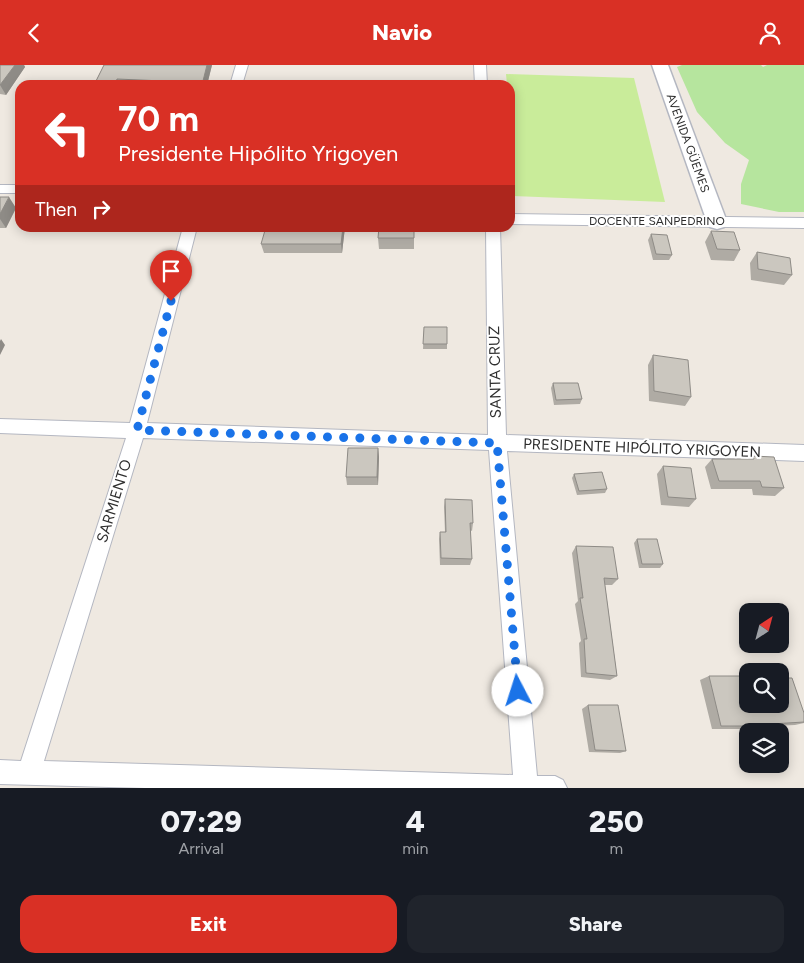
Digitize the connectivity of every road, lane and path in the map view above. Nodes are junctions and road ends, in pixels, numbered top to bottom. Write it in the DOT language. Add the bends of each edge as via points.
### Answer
graph roads {
  1 [pos="242,65"];
  2 [pos="480,65"];
  3 [pos="660,65"];
  4 [pos="238,80"];
  5 [pos="482,80"];
  6 [pos="0,189"];
  7 [pos="15,189"];
  8 [pos="515,219"];
  9 [pos="717,221"];
  10 [pos="804,223"];
  11 [pos="189,232"];
  12 [pos="493,232"];
  13 [pos="0,425"];
  14 [pos="137,430"];
  15 [pos="497,443"];
  16 [pos="804,453"];
  17 [pos="0,772"];
  18 [pos="29,773"];
  19 [pos="526,786"];
  20 [pos="555,788"];
  1 -- 4 [label="street"];
  2 -- 5 [label="street"];
  3 -- 9 [label="main road, AVENIDA GÜEMES"];
  6 -- 7 [label="street"];
  8 -- 9 [label="street, DOCENTE SANPEDRINO"];
  9 -- 10 [label="street, DOCENTE SANPEDRINO"];
  11 -- 14 [label="street, SARMIENTO"];
  12 -- 15 [label="street, SANTA CRUZ"];
  13 -- 14 [label="street, PRESIDENTE HIPÓLITO YRIGOYEN"];
  14 -- 15 [label="street, PRESIDENTE HIPÓLITO YRIGOYEN"];
  14 -- 18 [label="street, SARMIENTO"];
  15 -- 16 [label="street, PRESIDENTE HIPÓLITO YRIGOYEN"];
  15 -- 19 [label="street, SANTA CRUZ"];
  17 -- 18 [label="street"];
  18 -- 19 [label="street"];
  19 -- 20 [label="street"];
}
